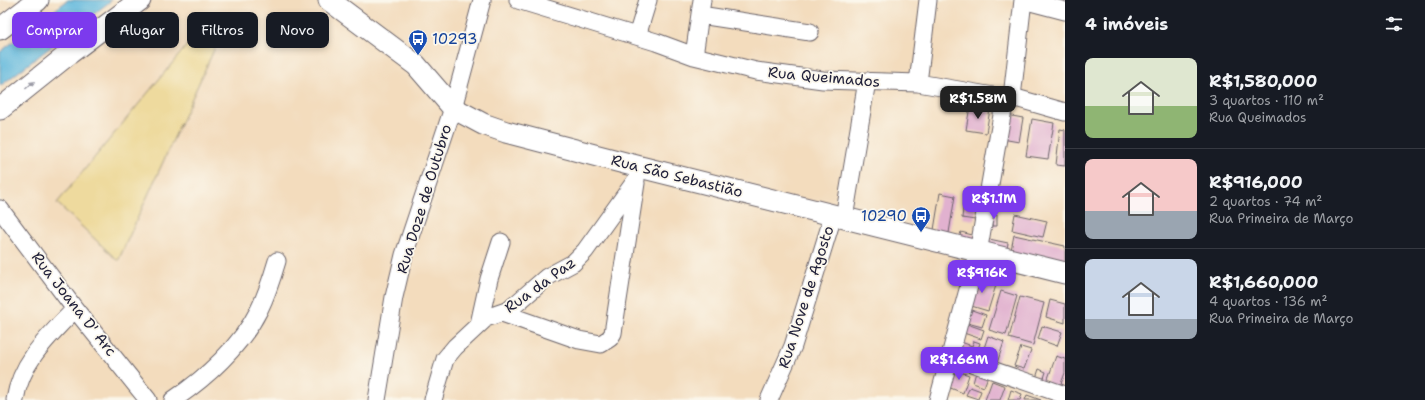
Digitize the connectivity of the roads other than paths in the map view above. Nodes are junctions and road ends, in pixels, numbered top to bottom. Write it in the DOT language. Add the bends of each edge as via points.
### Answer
graph roads {
  1 [pos="38,0"];
  2 [pos="140,0"];
  3 [pos="330,0"];
  4 [pos="482,0"];
  5 [pos="518,0"];
  6 [pos="648,0"];
  7 [pos="928,0"];
  8 [pos="1023,0"];
  9 [pos="701,8"];
  10 [pos="1065,11"];
  11 [pos="0,29"];
  12 [pos="810,32"];
  13 [pos="638,36"];
  14 [pos="694,56"];
  15 [pos="867,81"];
  16 [pos="918,83"];
  17 [pos="1008,97"];
  18 [pos="452,108"];
  19 [pos="0,109"];
  20 [pos="1065,112"];
  21 [pos="638,174"];
  22 [pos="0,209"];
  23 [pos="838,217"];
  24 [pos="501,242"];
  25 [pos="978,253"];
  26 [pos="277,261"];
  27 [pos="1065,273"];
  28 [pos="75,309"];
  29 [pos="502,314"];
  30 [pos="479,324"];
  31 [pos="951,356"];
  32 [pos="1065,395"];
  33 [pos="941,399"];
  34 [pos="15,400"];
  35 [pos="148,400"];
  36 [pos="173,400"];
  37 [pos="377,400"];
  38 [pos="433,400"];
  39 [pos="769,400"];
  1 -- 11 [label="street"];
  19 -- 2 [label="street, one-way"];
  3 -- 18 [label="street, Rua São Sebastião" via="416,65"];
  4 -- 18 [label="street, Rua Doze de Outubro"];
  5 -- 13 [label="street, Rua Queimados"];
  6 -- 13 [label="street"];
  7 -- 16 [label="street"];
  8 -- 10 [label="street"];
  8 -- 17 [label="street"];
  9 -- 12 [label="street"];
  9 -- 14 [label="street"];
  13 -- 14 [label="street, Rua Queimados"];
  14 -- 15 [label="street, Rua Queimados" via="756,71 823,80"];
  15 -- 16 [label="street, Rua Queimados"];
  15 -- 23 [label="street, Rua Nove de Agosto"];
  16 -- 17 [label="street, Rua Queimados"];
  17 -- 20 [label="street, Rua Queimados"];
  17 -- 25 [label="street"];
  18 -- 21 [label="street, Rua São Sebastião" via="506,132"];
  18 -- 37 [label="street, Rua Doze de Outubro" via="404,255 394,297"];
  21 -- 23 [label="street, Rua São Sebastião"];
  21 -- 29 [label="street, Rua da Paz" via="585,251 573,263 547,277"];
  21 -- 29 [label="street" via="613,333 606,342 595,344 579,340"];
  22 -- 28 [label="street, Rua Joana D' Arc"];
  23 -- 25 [label="street, Rua São Sebastião"];
  23 -- 39 [label="street, Rua Nove de Agosto" via="792,346"];
  24 -- 30 [label="street, Rua da Paz" via="489,279"];
  25 -- 27 [label="street, Rua São Sebastião"];
  25 -- 31 [label="street"];
  26 -- 36 [label="street" via="259,311 245,333 223,358"];
  28 -- 34 [label="street" via="31,357 22,373"];
  28 -- 35 [label="street, Rua Joana D' Arc"];
  29 -- 30 [label="street, Rua da Paz" via="493,315"];
  30 -- 38 [label="street, Rua da Paz" via="445,359"];
  31 -- 32 [label="street"];
  31 -- 33 [label="street"];
}
